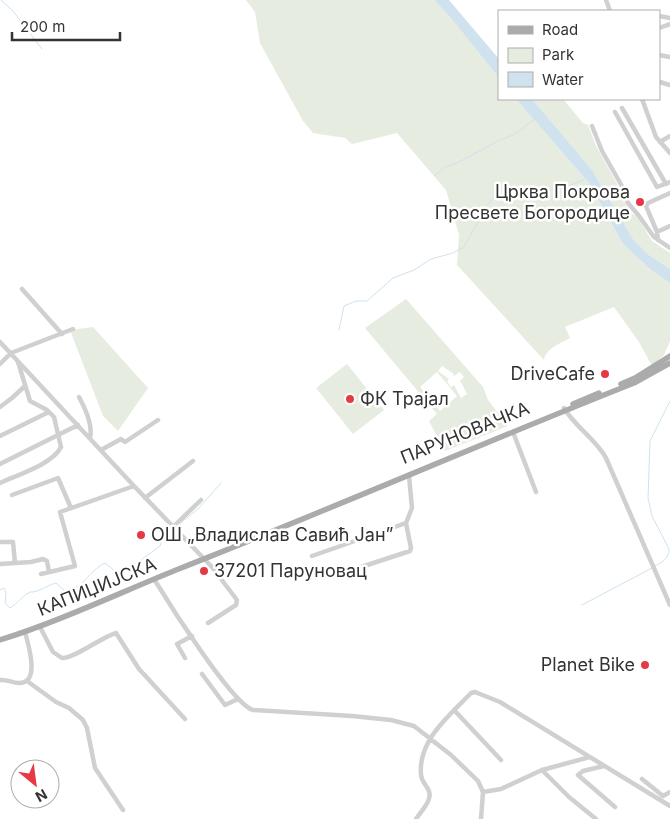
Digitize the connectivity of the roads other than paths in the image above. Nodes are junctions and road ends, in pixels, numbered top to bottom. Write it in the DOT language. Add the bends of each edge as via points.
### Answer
graph roads {
  1 [pos="660,82"];
  2 [pos="670,85"];
  3 [pos="642,100"];
  4 [pos="622,108"];
  5 [pos="614,112"];
  6 [pos="592,126"];
  7 [pos="670,136"];
  8 [pos="660,142"];
  9 [pos="670,153"];
  10 [pos="668,183"];
  11 [pos="670,193"];
  12 [pos="670,226"];
  13 [pos="657,232"];
  14 [pos="658,240"];
  15 [pos="670,248"];
  16 [pos="22,289"];
  17 [pos="73,329"];
  18 [pos="62,334"];
  19 [pos="0,342"];
  20 [pos="11,353"];
  21 [pos="670,356"];
  22 [pos="18,361"];
  23 [pos="670,363"];
  24 [pos="0,364"];
  25 [pos="25,386"];
  26 [pos="79,397"];
  27 [pos="0,407"];
  28 [pos="565,409"];
  29 [pos="49,412"];
  30 [pos="158,420"];
  31 [pos="78,425"];
  32 [pos="513,432"];
  33 [pos="0,436"];
  34 [pos="58,436"];
  35 [pos="90,438"];
  36 [pos="101,450"];
  37 [pos="193,461"];
  38 [pos="0,464"];
  39 [pos="409,476"];
  40 [pos="0,482"];
  41 [pos="134,486"];
  42 [pos="536,492"];
  43 [pos="12,495"];
  44 [pos="145,498"];
  45 [pos="201,500"];
  46 [pos="71,508"];
  47 [pos="406,523"];
  48 [pos="172,527"];
  49 [pos="278,528"];
  50 [pos="0,542"];
  51 [pos="312,556"];
  52 [pos="205,559"];
  53 [pos="15,563"];
  54 [pos="0,564"];
  55 [pos="352,570"];
  56 [pos="49,572"];
  57 [pos="41,574"];
  58 [pos="154,579"];
  59 [pos="670,605"];
  60 [pos="208,622"];
  61 [pos="40,627"];
  62 [pos="25,632"];
  63 [pos="192,636"];
  64 [pos="0,640"];
  65 [pos="185,658"];
  66 [pos="202,674"];
  67 [pos="0,680"];
  68 [pos="27,681"];
  69 [pos="238,699"];
  70 [pos="454,710"];
  71 [pos="185,719"];
  72 [pos="431,738"];
  73 [pos="590,757"];
  74 [pos="501,760"];
  75 [pos="604,766"];
  76 [pos="542,770"];
  77 [pos="642,779"];
  78 [pos="483,792"];
  79 [pos="670,792"];
  80 [pos="670,806"];
  81 [pos="615,807"];
  82 [pos="123,810"];
  83 [pos="593,818"];
  84 [pos="416,819"];
  85 [pos="481,819"];
  1 -- 2 [label="street"];
  3 -- 8 [label="street"];
  4 -- 10 [label="street"];
  5 -- 10 [label="street" via="656,187"];
  6 -- 14 [label="street" via="628,203"];
  7 -- 8 [label="street"];
  8 -- 9 [label="street"];
  11 -- 13 [label="street" via="646,204"];
  12 -- 13 [label="street"];
  13 -- 14 [label="street"];
  14 -- 15 [label="street"];
  16 -- 18 [label="street"];
  17 -- 18 [label="street"];
  18 -- 20 [label="street"];
  19 -- 20 [label="street"];
  20 -- 22 [label="street"];
  20 -- 24 [label="street"];
  21 -- 28 [label="main road, ПАРУНОВАЧКА" via="635,378"];
  22 -- 25 [label="street"];
  22 -- 31 [label="street"];
  23 -- 28 [label="main road, ПАРУНОВАЧКА" via="634,383"];
  25 -- 27 [label="street"];
  25 -- 29 [label="street" via="30,401"];
  26 -- 35 [label="street"];
  28 -- 32 [label="main road, ПАРУНОВАЧКА"];
  28 -- 49 [label="main road, ПАРУНОВАЧКА"];
  28 -- 59 [label="street" via="600,447"];
  29 -- 33 [label="street"];
  29 -- 34 [label="street" via="56,422"];
  30 -- 36 [label="street" via="125,442 121,439"];
  31 -- 34 [label="street"];
  31 -- 35 [label="street"];
  32 -- 39 [label="main road, ПАРУНОВАЧКА"];
  32 -- 42 [label="street"];
  34 -- 38 [label="street"];
  34 -- 40 [label="street" via="61,447 52,457"];
  35 -- 36 [label="street"];
  36 -- 41 [label="street"];
  37 -- 44 [label="street"];
  39 -- 47 [label="street" via="412,508"];
  39 -- 49 [label="main road, ПАРУНОВАЧКА"];
  41 -- 44 [label="street"];
  41 -- 46 [label="street"];
  43 -- 46 [label="street" via="58,478"];
  44 -- 48 [label="street"];
  45 -- 48 [label="street"];
  46 -- 56 [label="street" via="60,512 75,566"];
  47 -- 51 [label="street"];
  47 -- 55 [label="street" via="410,551"];
  48 -- 52 [label="street"];
  49 -- 52 [label="main road, ПАРУНОВАЧКА"];
  50 -- 53 [label="street" via="13,542"];
  52 -- 58 [label="main road, КАПИЏИЈСКА"];
  52 -- 60 [label="street" via="238,601"];
  53 -- 54 [label="street"];
  53 -- 56 [label="street" via="44,559"];
  56 -- 57 [label="street"];
  58 -- 61 [label="main road, КАПИЏИЈСКА"];
  58 -- 63 [label="street"];
  61 -- 62 [label="main road, КАПИЏИЈСКА"];
  61 -- 71 [label="street" via="53,652 62,658 116,633 139,669"];
  62 -- 64 [label="main road, КАПИЏИЈСКА"];
  62 -- 68 [label="street" via="32,667"];
  63 -- 65 [label="street" via="176,645"];
  63 -- 69 [label="street"];
  66 -- 69 [label="street" via="225,705"];
  67 -- 68 [label="street"];
  68 -- 82 [label="street" via="84,720 95,768"];
  69 -- 72 [label="street" via="253,710 391,720 414,726"];
  70 -- 72 [label="street"];
  70 -- 73 [label="street" via="475,692 500,702"];
  70 -- 74 [label="street"];
  72 -- 78 [label="street" via="478,781"];
  72 -- 84 [label="street" via="425,750 421,774 430,794 429,800"];
  73 -- 75 [label="street"];
  73 -- 76 [label="street"];
  75 -- 80 [label="street"];
  75 -- 81 [label="street" via="584,771 578,776"];
  76 -- 78 [label="street" via="506,788"];
  76 -- 83 [label="street"];
  77 -- 79 [label="street" via="663,796"];
  78 -- 85 [label="street"];
}
